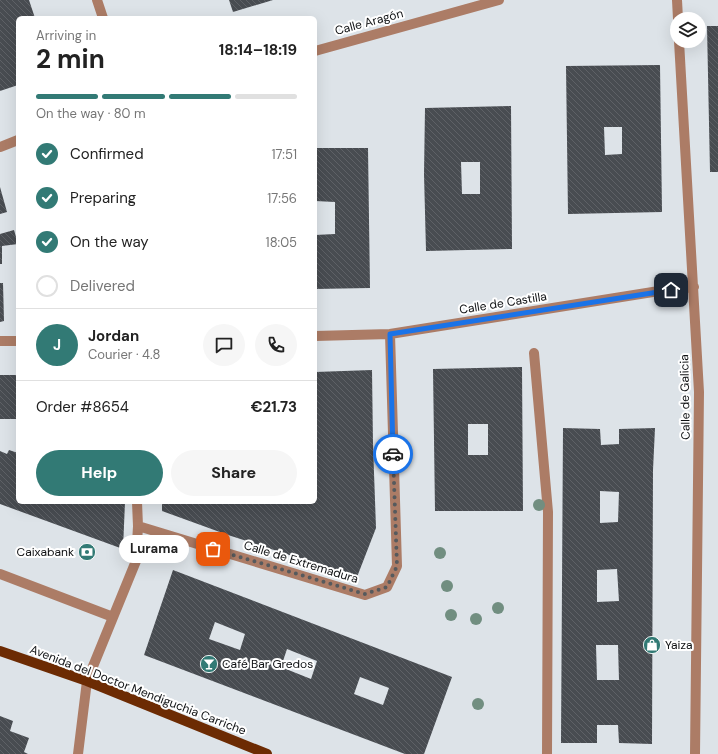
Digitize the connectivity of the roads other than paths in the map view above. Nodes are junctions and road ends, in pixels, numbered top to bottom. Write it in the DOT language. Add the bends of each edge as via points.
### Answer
graph roads {
  1 [pos="97,0"];
  2 [pos="499,0"];
  3 [pos="677,0"];
  4 [pos="678,12"];
  5 [pos="102,16"];
  6 [pos="679,48"];
  7 [pos="317,50"];
  8 [pos="16,141"];
  9 [pos="0,146"];
  10 [pos="694,287"];
  11 [pos="390,334"];
  12 [pos="317,336"];
  13 [pos="0,341"];
  14 [pos="16,341"];
  15 [pos="534,353"];
  16 [pos="137,504"];
  17 [pos="138,526"];
  18 [pos="0,574"];
  19 [pos="112,617"];
  20 [pos="0,651"];
  21 [pos="87,681"];
  22 [pos="78,754"];
  23 [pos="267,754"];
  24 [pos="548,754"];
  25 [pos="695,754"];
  1 -- 5 [label="street"];
  2 -- 7 [label="street, Calle Aragón"];
  3 -- 4 [label="street"];
  6 -- 10 [label="street, Calle de Galicia"];
  8 -- 9 [label="street"];
  10 -- 11 [label="street, Calle de Castilla"];
  10 -- 25 [label="street, Calle de Galicia" via="699,392"];
  11 -- 12 [label="street, Calle de Castilla"];
  11 -- 17 [label="street, Calle de Extremadura" via="397,566 387,587 365,594"];
  13 -- 14 [label="street"];
  15 -- 24 [label="street" via="548,512"];
  16 -- 17 [label="street"];
  17 -- 19 [label="street" via="136,561"];
  18 -- 19 [label="street"];
  19 -- 21 [label="street"];
  20 -- 21 [label="main road, Avenida del Doctor Mendiguchia Carriche"];
  21 -- 22 [label="street"];
  21 -- 23 [label="main road, Avenida del Doctor Mendiguchia Carriche"];
}
